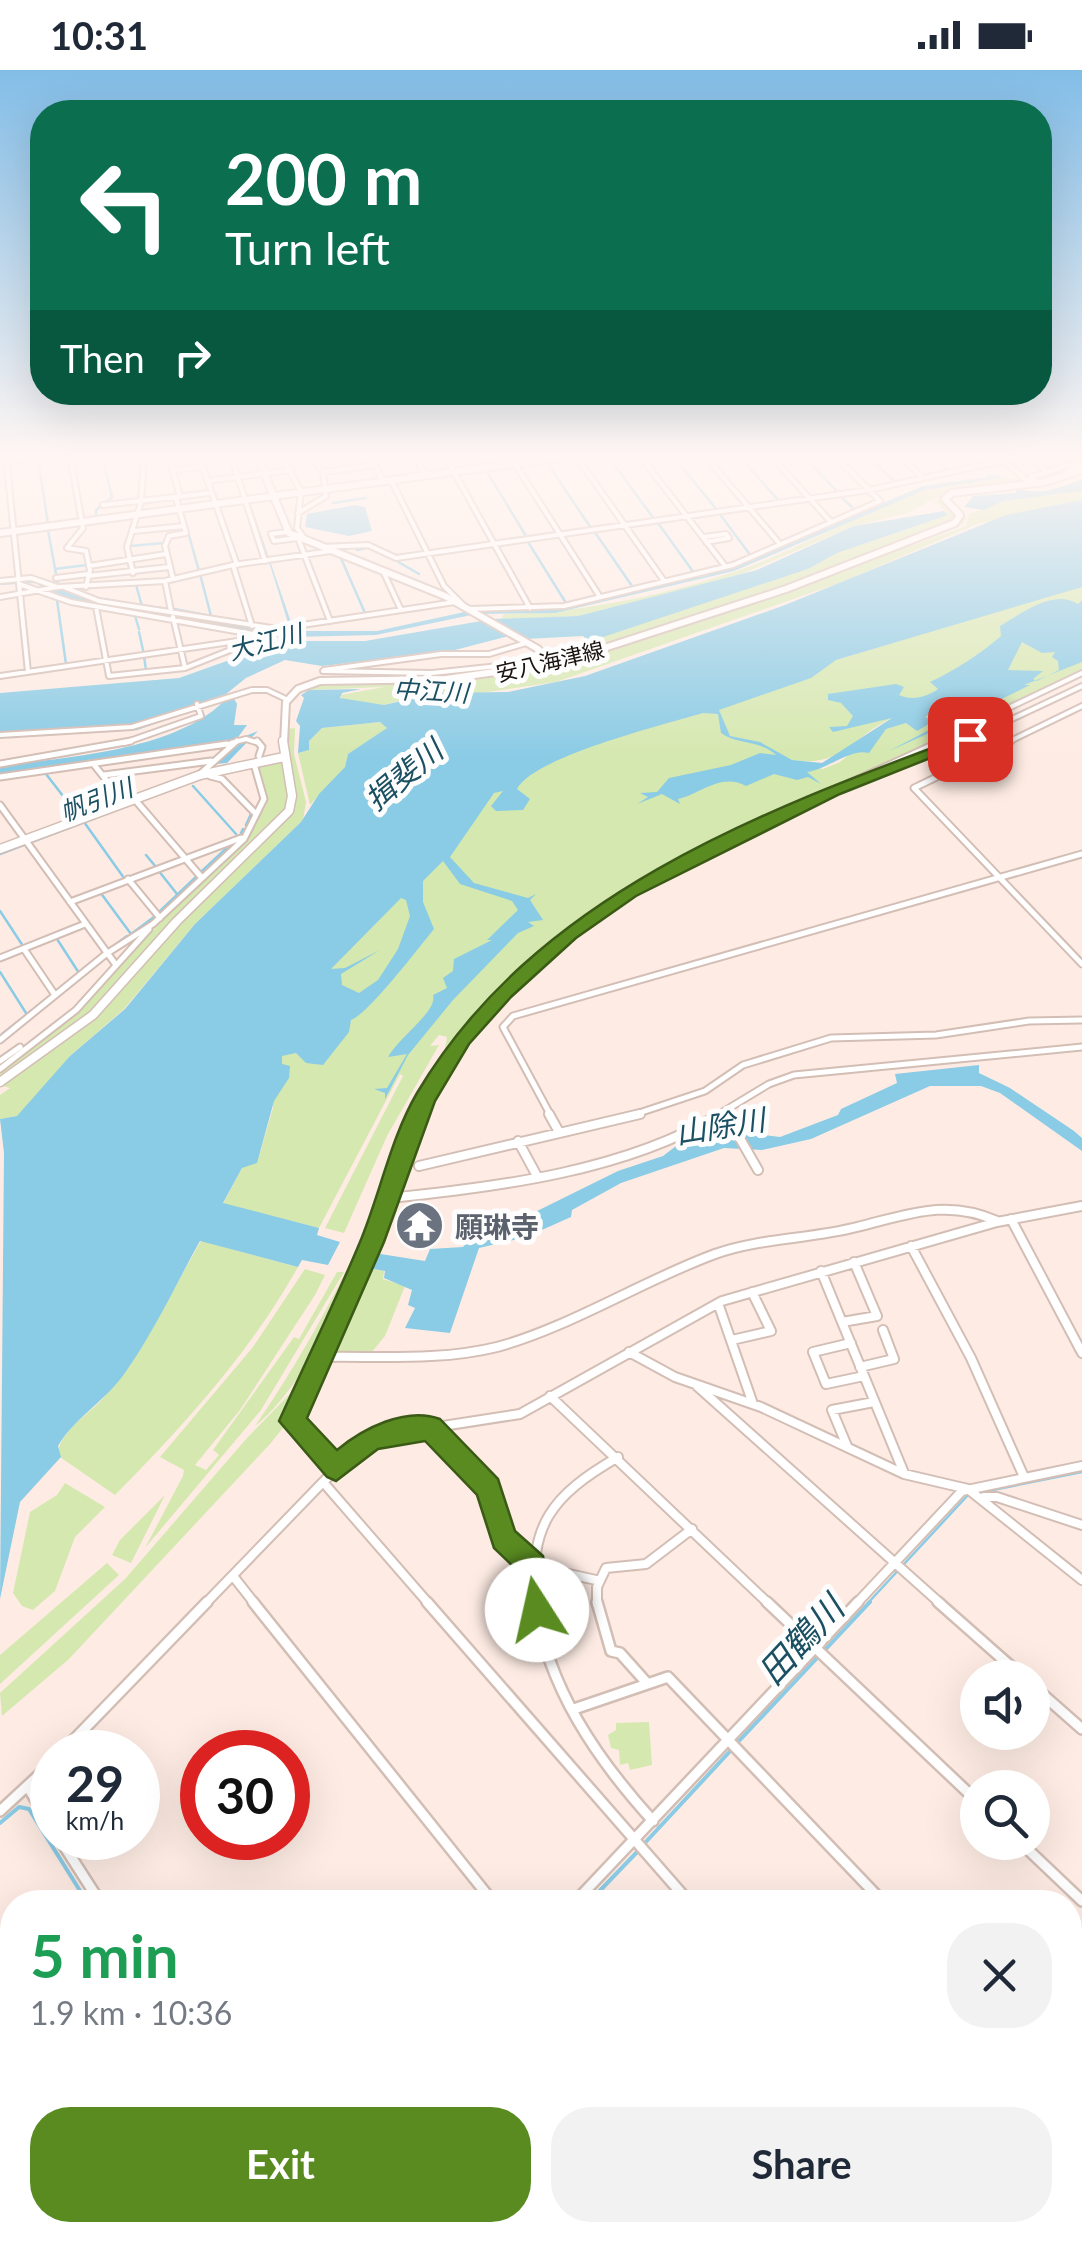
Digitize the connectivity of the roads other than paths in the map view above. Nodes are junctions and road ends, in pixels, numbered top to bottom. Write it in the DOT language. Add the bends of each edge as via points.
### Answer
graph roads {
  1 [pos="16,557"];
  2 [pos="88,557"];
  3 [pos="146,557"];
  4 [pos="167,557"];
  5 [pos="232,557"];
  6 [pos="287,557"];
  7 [pos="305,557"];
  8 [pos="349,557"];
  9 [pos="430,557"];
  10 [pos="502,557"];
  11 [pos="575,557"];
  12 [pos="647,557"];
  13 [pos="719,557"];
  14 [pos="747,557"];
  15 [pos="869,557"];
  16 [pos="129,560"];
  17 [pos="267,560"];
  18 [pos="235,565"];
  19 [pos="90,566"];
  20 [pos="726,566"];
  21 [pos="170,567"];
  22 [pos="384,571"];
  23 [pos="133,573"];
  24 [pos="88,575"];
  25 [pos="56,578"];
  26 [pos="173,580"];
  27 [pos="0,581"];
  28 [pos="18,581"];
  29 [pos="165,581"];
  30 [pos="664,581"];
  31 [pos="60,587"];
  32 [pos="86,587"];
  33 [pos="42,590"];
  34 [pos="20,593"];
  35 [pos="0,597"];
  36 [pos="600,597"];
  37 [pos="455,602"];
  38 [pos="96,606"];
  39 [pos="467,608"];
  40 [pos="531,608"];
  41 [pos="401,610"];
  42 [pos="172,614"];
  43 [pos="330,621"];
  44 [pos="212,626"];
  45 [pos="252,626"];
  46 [pos="289,629"];
  47 [pos="265,636"];
  48 [pos="217,643"];
  49 [pos="526,643"];
  50 [pos="181,649"];
  51 [pos="583,656"];
  52 [pos="106,660"];
  53 [pos="386,660"];
  54 [pos="546,662"];
  55 [pos="185,668"];
  56 [pos="323,671"];
  57 [pos="28,672"];
  58 [pos="512,672"];
  59 [pos="1082,673"];
  60 [pos="391,674"];
  61 [pos="0,676"];
  62 [pos="350,680"];
  63 [pos="1082,686"];
  64 [pos="286,699"];
  65 [pos="197,704"];
  66 [pos="1082,706"];
  67 [pos="0,735"];
  68 [pos="238,740"];
  69 [pos="259,756"];
  70 [pos="284,757"];
  71 [pos="212,760"];
  72 [pos="0,764"];
  73 [pos="95,766"];
  74 [pos="102,775"];
  75 [pos="200,775"];
  76 [pos="210,776"];
  77 [pos="0,777"];
  78 [pos="834,790"];
  79 [pos="137,801"];
  80 [pos="0,804"];
  81 [pos="254,812"];
  82 [pos="241,838"];
  83 [pos="26,842"];
  84 [pos="0,849"];
  85 [pos="1082,854"];
  86 [pos="183,857"];
  87 [pos="202,878"];
  88 [pos="998,878"];
  89 [pos="128,879"];
  90 [pos="70,902"];
  91 [pos="160,918"];
  92 [pos="85,924"];
  93 [pos="154,924"];
  94 [pos="24,949"];
  95 [pos="106,954"];
  96 [pos="0,958"];
  97 [pos="1082,964"];
  98 [pos="116,965"];
  99 [pos="55,995"];
  100 [pos="1082,1020"];
  101 [pos="0,1039"];
  102 [pos="31,1044"];
  103 [pos="1082,1047"];
  104 [pos="0,1060"];
  105 [pos="0,1068"];
  106 [pos="0,1082"];
  107 [pos="726,1114"];
  108 [pos="559,1132"];
  109 [pos="518,1141"];
  110 [pos="418,1166"];
  111 [pos="758,1170"];
  112 [pos="537,1176"];
  113 [pos="390,1198"];
  114 [pos="1082,1206"];
  115 [pos="1011,1220"];
  116 [pos="998,1222"];
  117 [pos="911,1246"];
  118 [pos="854,1262"];
  119 [pos="821,1271"];
  120 [pos="752,1292"];
  121 [pos="719,1306"];
  122 [pos="842,1322"];
  123 [pos="882,1330"];
  124 [pos="732,1340"];
  125 [pos="850,1343"];
  126 [pos="628,1352"];
  127 [pos="1082,1354"];
  128 [pos="322,1357"];
  129 [pos="862,1371"];
  130 [pos="695,1384"];
  131 [pos="550,1396"];
  132 [pos="875,1402"];
  133 [pos="753,1404"];
  134 [pos="431,1428"];
  135 [pos="848,1448"];
  136 [pos="618,1457"];
  137 [pos="1082,1466"];
  138 [pos="336,1468"];
  139 [pos="904,1474"];
  140 [pos="1024,1476"];
  141 [pos="325,1480"];
  142 [pos="976,1494"];
  143 [pos="1082,1525"];
  144 [pos="692,1529"];
  145 [pos="533,1566"];
  146 [pos="898,1567"];
  147 [pos="233,1576"];
  148 [pos="596,1580"];
  149 [pos="1082,1580"];
  150 [pos="818,1652"];
  151 [pos="1004,1660"];
  152 [pos="646,1682"];
  153 [pos="1050,1700"];
  154 [pos="574,1708"];
  155 [pos="1082,1728"];
  156 [pos="83,1730"];
  157 [pos="729,1740"];
  158 [pos="960,1785"];
  159 [pos="28,1789"];
  160 [pos="30,1792"];
  161 [pos="0,1811"];
  162 [pos="653,1821"];
  163 [pos="637,1844"];
  164 [pos="73,1860"];
  165 [pos="1039,1860"];
  166 [pos="92,1890"];
  167 [pos="483,1890"];
  168 [pos="588,1890"];
  169 [pos="678,1890"];
  170 [pos="872,1890"];
  171 [pos="1070,1890"];
  1 -- 28 [label="street"];
  2 -- 19 [label="street"];
  3 -- 16 [label="street"];
  4 -- 21 [label="street"];
  5 -- 18 [label="street"];
  6 -- 17 [label="street"];
  7 -- 43 [label="street"];
  8 -- 22 [label="main road"];
  9 -- 39 [label="street" via="444,586"];
  10 -- 40 [label="street"];
  11 -- 36 [label="street"];
  12 -- 30 [label="street"];
  13 -- 20 [label="street"];
  14 -- 20 [label="street"];
  15 -- 51 [label="main road, 安八海津線"];
  16 -- 19 [label="street"];
  16 -- 23 [label="street"];
  17 -- 18 [label="street"];
  18 -- 26 [label="street"];
  18 -- 45 [label="street"];
  19 -- 24 [label="street"];
  20 -- 30 [label="street"];
  21 -- 23 [label="street"];
  21 -- 26 [label="street"];
  22 -- 37 [label="main road"];
  22 -- 41 [label="street"];
  23 -- 24 [label="street"];
  24 -- 25 [label="street"];
  24 -- 32 [label="street"];
  26 -- 29 [label="street"];
  27 -- 28 [label="street"];
  28 -- 31 [label="street"];
  28 -- 33 [label="street"];
  28 -- 34 [label="street"];
  29 -- 32 [label="street"];
  29 -- 42 [label="street"];
  30 -- 36 [label="street"];
  31 -- 32 [label="street"];
  31 -- 33 [label="street"];
  31 -- 42 [label="street"];
  33 -- 34 [label="street"];
  33 -- 38 [label="street"];
  34 -- 35 [label="street"];
  34 -- 57 [label="street"];
  36 -- 40 [label="street"];
  37 -- 39 [label="main road"];
  37 -- 41 [label="street"];
  38 -- 42 [label="street"];
  38 -- 52 [label="street"];
  39 -- 40 [label="street"];
  39 -- 49 [label="main road"];
  41 -- 43 [label="street"];
  42 -- 44 [label="street"];
  42 -- 45 [label="street"];
  42 -- 50 [label="street"];
  43 -- 46 [label="street"];
  44 -- 47 [label="street"];
  44 -- 48 [label="street"];
  45 -- 46 [label="street"];
  46 -- 47 [label="street"];
  47 -- 48 [label="street"];
  47 -- 55 [label="street"];
  48 -- 50 [label="street"];
  49 -- 53 [label="street" via="490,654"];
  49 -- 54 [label="main road"];
  50 -- 52 [label="street"];
  50 -- 55 [label="street"];
  51 -- 54 [label="street"];
  51 -- 58 [label="main road, 安八海津線"];
  52 -- 55 [label="street" via="112,676"];
  52 -- 57 [label="street"];
  53 -- 56 [label="street"];
  53 -- 60 [label="street"];
  54 -- 58 [label="street"];
  54 -- 60 [label="street"];
  56 -- 60 [label="street"];
  56 -- 62 [label="street"];
  57 -- 61 [label="street"];
  58 -- 62 [label="main road, 安八海津線"];
  59 -- 78 [label="street"];
  62 -- 64 [label="main road, 安八海津線" via="309,683"];
  63 -- 78 [label="street" via="927,759"];
  64 -- 65 [label="street" via="267,690"];
  64 -- 70 [label="main road"];
  65 -- 67 [label="street" via="132,727"];
  65 -- 72 [label="street" via="201,716 140,739"];
  66 -- 88 [label="street" via="914,788"];
  68 -- 69 [label="street" via="262,747"];
  68 -- 71 [label="street"];
  68 -- 73 [label="street"];
  70 -- 75 [label="main road"];
  70 -- 106 [label="main road" via="289,812 92,1014"];
  71 -- 74 [label="street"];
  71 -- 75 [label="street"];
  73 -- 74 [label="street"];
  73 -- 77 [label="street"];
  74 -- 79 [label="street" via="115,791 125,788"];
  75 -- 76 [label="street"];
  75 -- 79 [label="main road"];
  76 -- 81 [label="street" via="224,780"];
  76 -- 81 [label="street" via="253,766 264,799"];
  78 -- 113 [label="street" via="654,877 544,954 489,1007 441,1070 418,1114"];
  79 -- 83 [label="main road"];
  79 -- 86 [label="street"];
  80 -- 83 [label="street"];
  81 -- 82 [label="street"];
  82 -- 86 [label="street"];
  82 -- 87 [label="street"];
  83 -- 84 [label="main road"];
  83 -- 90 [label="street"];
  85 -- 88 [label="street"];
  86 -- 87 [label="street"];
  86 -- 89 [label="street"];
  87 -- 91 [label="street"];
  88 -- 97 [label="street"];
  88 -- 108 [label="street" via="513,1016 503,1027"];
  89 -- 90 [label="street"];
  89 -- 91 [label="street"];
  90 -- 92 [label="street"];
  91 -- 93 [label="street"];
  92 -- 94 [label="street"];
  92 -- 95 [label="street"];
  93 -- 95 [label="street"];
  93 -- 98 [label="street"];
  94 -- 96 [label="street"];
  94 -- 99 [label="street"];
  95 -- 98 [label="street"];
  95 -- 99 [label="street"];
  98 -- 102 [label="street" via="76,1010"];
  99 -- 101 [label="street"];
  100 -- 108 [label="street" via="831,1038 743,1065 705,1091 660,1109"];
  102 -- 104 [label="street"];
  102 -- 105 [label="street"];
  103 -- 107 [label="street" via="794,1076 769,1084"];
  107 -- 111 [label="street"];
  107 -- 112 [label="street" via="676,1140"];
  108 -- 109 [label="street"];
  109 -- 110 [label="street"];
  109 -- 112 [label="street"];
  112 -- 113 [label="street" via="498,1187"];
  113 -- 128 [label="street"];
  114 -- 115 [label="street"];
  115 -- 116 [label="street"];
  115 -- 127 [label="street"];
  116 -- 117 [label="street"];
  116 -- 128 [label="street" via="977,1212 921,1209 718,1253 500,1346 460,1354"];
  117 -- 118 [label="street"];
  117 -- 140 [label="street"];
  118 -- 119 [label="street"];
  118 -- 122 [label="street" via="877,1316"];
  119 -- 120 [label="street"];
  119 -- 122 [label="street"];
  120 -- 124 [label="street" via="771,1332"];
  120 -- 126 [label="street"];
  121 -- 124 [label="street"];
  122 -- 125 [label="street"];
  123 -- 129 [label="street" via="894,1359"];
  124 -- 133 [label="street"];
  125 -- 129 [label="street"];
  125 -- 129 [label="street" via="813,1352 826,1384"];
  126 -- 130 [label="street"];
  126 -- 131 [label="street"];
  128 -- 138 [label="street" via="292,1421"];
  129 -- 132 [label="street"];
  130 -- 133 [label="street"];
  130 -- 146 [label="street"];
  131 -- 134 [label="street" via="520,1414"];
  131 -- 136 [label="street"];
  132 -- 135 [label="street" via="832,1410"];
  132 -- 139 [label="street"];
  133 -- 135 [label="street"];
  134 -- 138 [label="street" via="372,1438"];
  134 -- 145 [label="street" via="488,1488 504,1539"];
  135 -- 139 [label="street"];
  136 -- 144 [label="street"];
  136 -- 145 [label="street" via="549,1511"];
  137 -- 140 [label="street"];
  138 -- 141 [label="street"];
  139 -- 142 [label="street"];
  140 -- 142 [label="street"];
  142 -- 143 [label="street"];
  142 -- 146 [label="street"];
  142 -- 149 [label="street"];
  144 -- 148 [label="street" via="646,1564 606,1568"];
  144 -- 150 [label="street"];
  145 -- 148 [label="street"];
  145 -- 154 [label="street" via="552,1671"];
  146 -- 150 [label="street"];
  146 -- 151 [label="street"];
  147 -- 156 [label="street"];
  147 -- 163 [label="street" via="323,1482"];
  147 -- 167 [label="street"];
  148 -- 152 [label="street" via="611,1652 620,1653"];
  150 -- 157 [label="street"];
  150 -- 158 [label="street"];
  152 -- 154 [label="street"];
  152 -- 157 [label="street" via="668,1677"];
  153 -- 155 [label="street"];
  154 -- 162 [label="street" via="601,1760"];
  157 -- 162 [label="street"];
  157 -- 170 [label="street"];
  159 -- 160 [label="street"];
  159 -- 161 [label="street"];
  162 -- 163 [label="street"];
  163 -- 168 [label="street"];
  163 -- 169 [label="street"];
  164 -- 166 [label="street"];
  165 -- 171 [label="street"];
}
